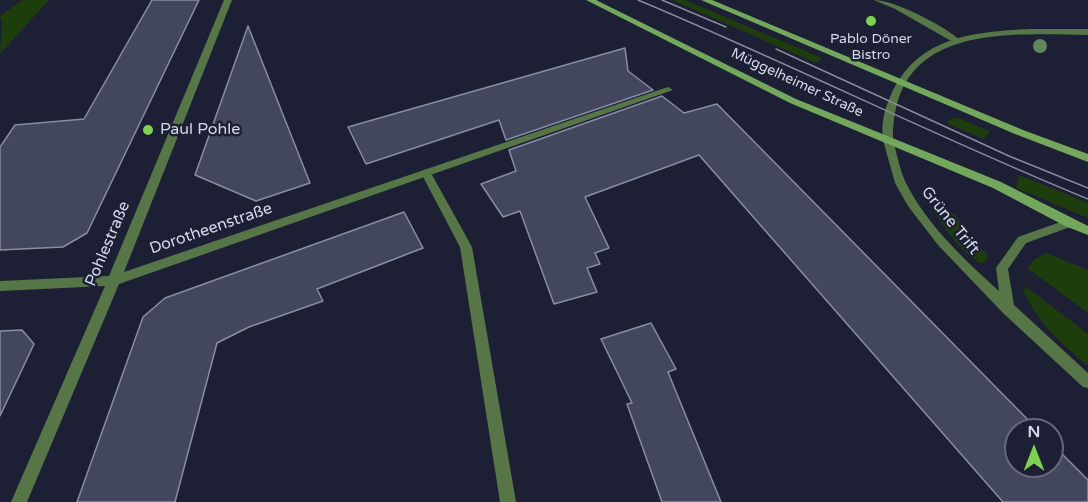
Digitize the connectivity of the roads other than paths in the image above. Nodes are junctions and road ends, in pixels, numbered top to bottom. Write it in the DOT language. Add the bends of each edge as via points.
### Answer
graph roads {
  1 [pos="228,0"];
  2 [pos="590,0"];
  3 [pos="705,0"];
  4 [pos="878,0"];
  5 [pos="1088,32"];
  6 [pos="956,40"];
  7 [pos="901,82"];
  8 [pos="668,90"];
  9 [pos="888,140"];
  10 [pos="1088,158"];
  11 [pos="426,173"];
  12 [pos="1069,223"];
  13 [pos="1088,231"];
  14 [pos="111,281"];
  15 [pos="0,286"];
  16 [pos="1008,309"];
  17 [pos="1088,382"];
  18 [pos="19,502"];
  19 [pos="508,502"];
  1 -- 14 [label="street, Pohlestraße"];
  2 -- 9 [label="main road, Müggelheimer Straße" via="794,101"];
  3 -- 7 [label="main road"];
  4 -- 6 [label="street"];
  5 -- 6 [label="street" via="975,34"];
  6 -- 7 [label="street" via="920,58"];
  7 -- 9 [label="street" via="890,111"];
  7 -- 10 [label="main road"];
  8 -- 11 [label="street, Dorotheenstraße"];
  9 -- 12 [label="main road, Müggelheimer Straße" via="997,185"];
  9 -- 16 [label="street, Grüne Trift" via="900,183 912,203 969,272"];
  11 -- 14 [label="street, Dorotheenstraße"];
  11 -- 19 [label="street" via="466,247"];
  12 -- 13 [label="main road, Müggelheimer Straße"];
  12 -- 16 [label="street" via="1022,240 1002,268"];
  14 -- 15 [label="street, Dorotheenstraße"];
  14 -- 18 [label="street, Pohlestraße"];
  16 -- 17 [label="street, Grüne Trift"];
}
